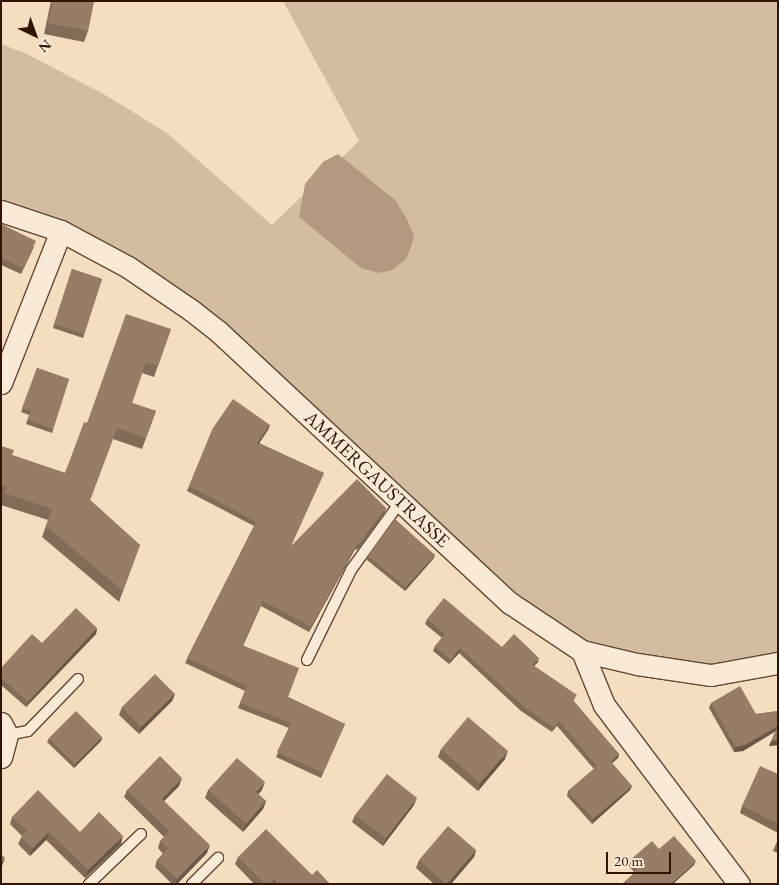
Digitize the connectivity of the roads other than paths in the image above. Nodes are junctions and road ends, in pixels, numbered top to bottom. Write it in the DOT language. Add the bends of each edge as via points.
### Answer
graph roads {
  1 [pos="1,211"];
  2 [pos="61,231"];
  3 [pos="1,383"];
  4 [pos="400,501"];
  5 [pos="582,650"];
  6 [pos="307,660"];
  7 [pos="778,663"];
  8 [pos="78,679"];
  9 [pos="4,729"];
  10 [pos="1,757"];
  11 [pos="141,834"];
  12 [pos="218,858"];
  13 [pos="89,884"];
  14 [pos="192,884"];
  15 [pos="739,884"];
  1 -- 2 [label="street, AMMERGAUSTRASSE"];
  2 -- 3 [label="street"];
  2 -- 4 [label="street, AMMERGAUSTRASSE" via="128,267 212,326"];
  4 -- 5 [label="street, AMMERGAUSTRASSE" via="510,603"];
  4 -- 6 [label="lane" via="351,570"];
  5 -- 7 [label="street, AMMERGAUSTRASSE" via="637,664 711,675"];
  5 -- 15 [label="street" via="604,705"];
  8 -- 9 [label="lane" via="28,731"];
  9 -- 10 [label="street" via="6,748"];
  11 -- 13 [label="lane"];
  12 -- 14 [label="lane"];
}
